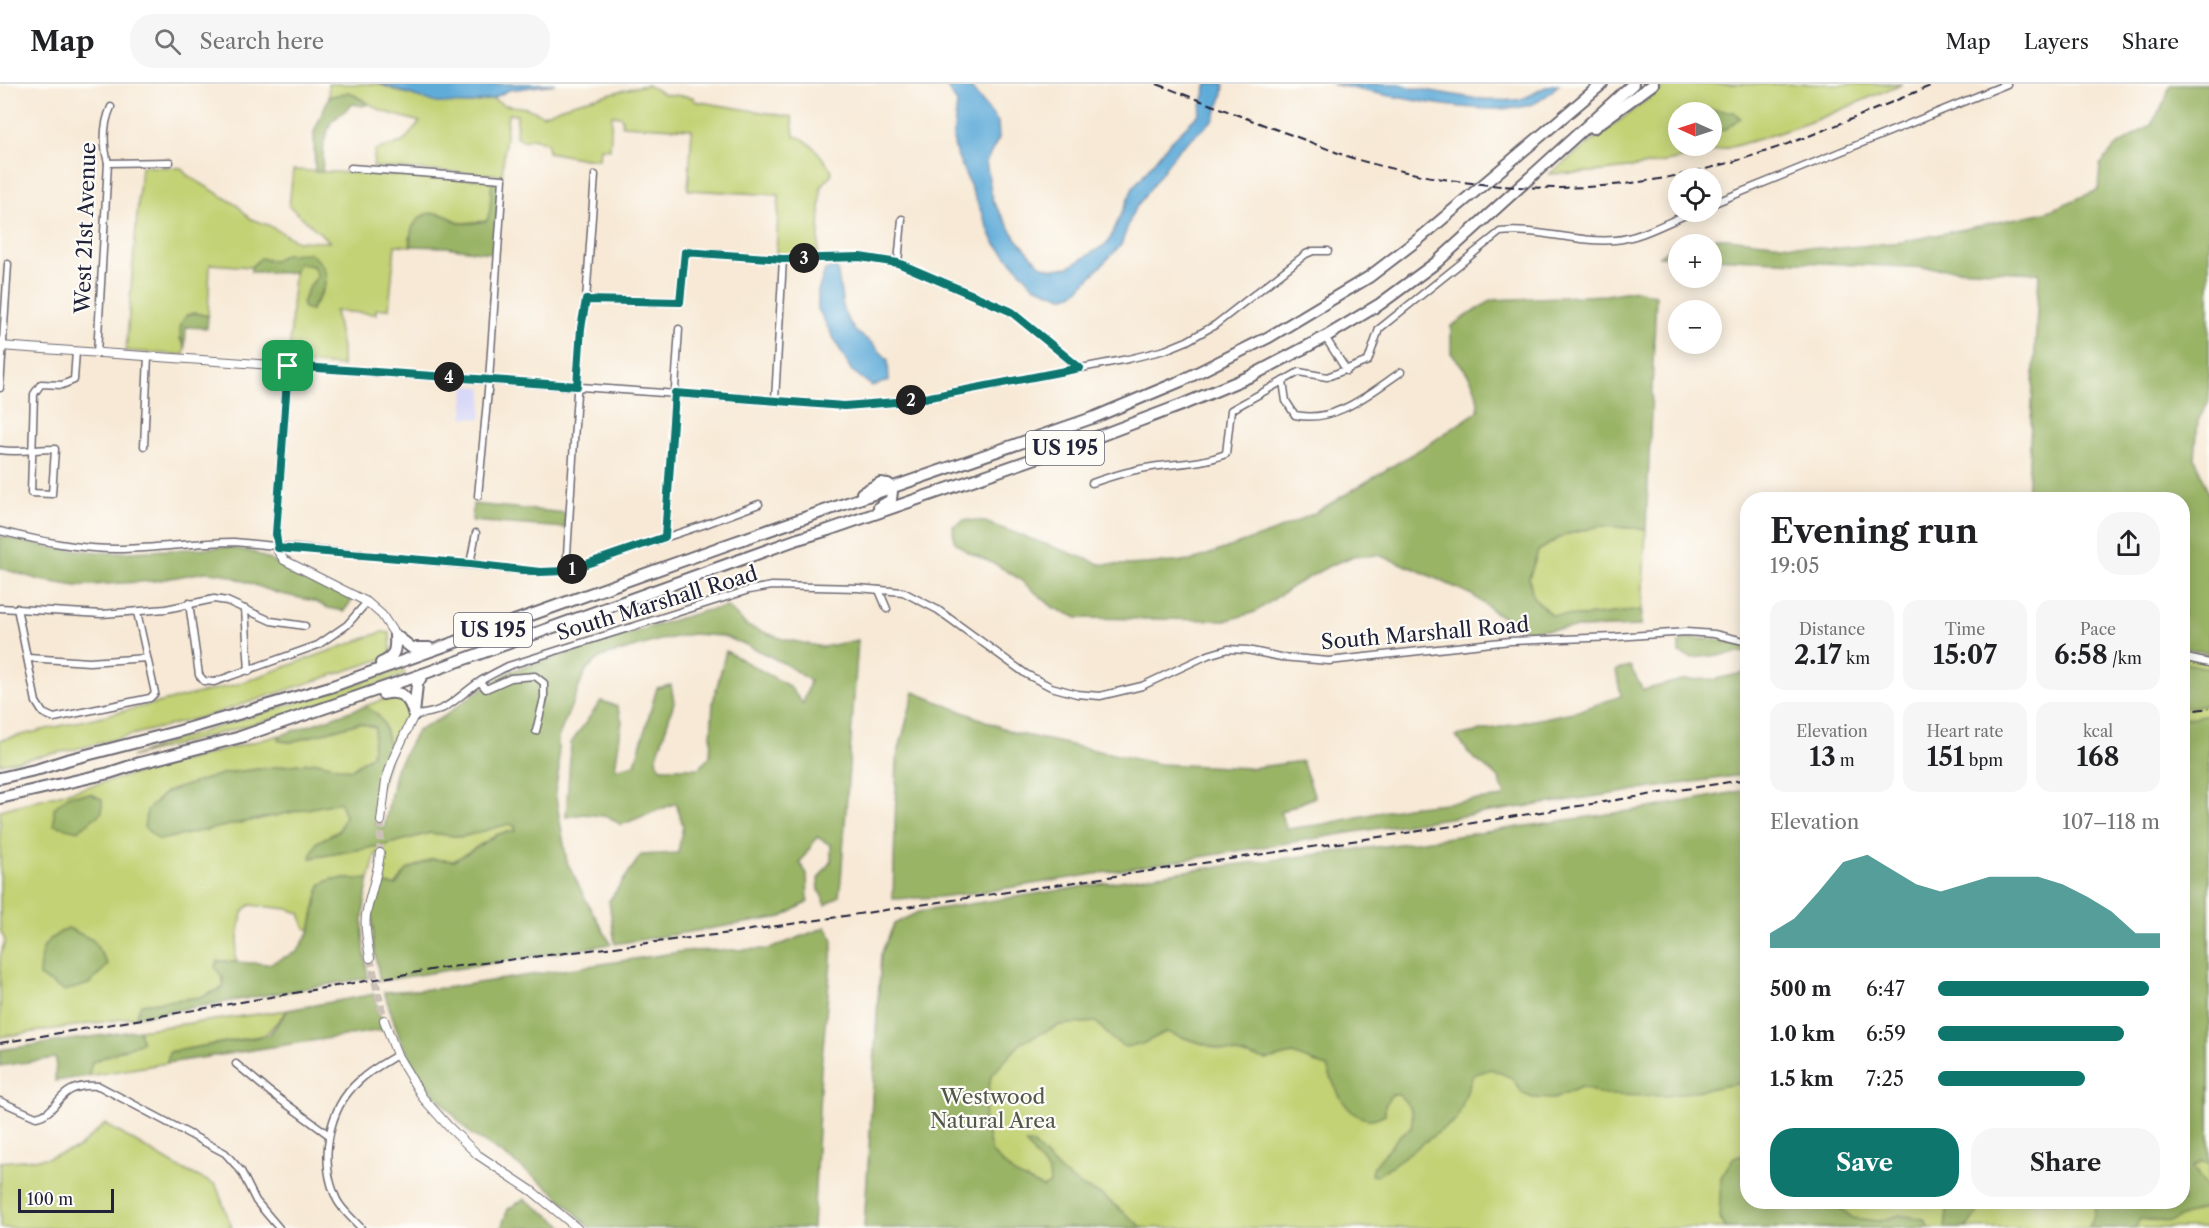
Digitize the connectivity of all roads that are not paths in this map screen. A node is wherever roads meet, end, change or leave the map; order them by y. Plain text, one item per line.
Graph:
1 (1592, 84) edge
2 (1602, 84) edge
3 (1633, 84) edge
4 (1653, 84) edge
5 (2007, 84) edge
6 (111, 107) dead end
7 (1541, 137) junction
8 (1554, 156) junction
9 (170, 162) dead end
10 (108, 163) junction
11 (351, 168) dead end
12 (595, 175) dead end
13 (1722, 200) edge
14 (902, 219) dead end
15 (1668, 222) edge
16 (1328, 251) dead end
17 (783, 259) junction
18 (898, 263) junction
19 (8, 264) dead end
20 (586, 300) junction
21 (680, 329) dead end
22 (1325, 337) junction
23 (1, 346) edge
24 (76, 351) junction
25 (97, 352) junction
26 (148, 356) junction
27 (288, 366) junction
28 (1080, 368) junction
29 (1347, 371) junction
30 (1401, 372) dead end
31 (489, 380) junction
32 (1283, 381) junction
33 (577, 386) junction
34 (0, 388) edge
35 (675, 393) junction
36 (775, 400) junction
37 (144, 447) dead end
38 (33, 449) junction
39 (0, 450) edge
40 (1092, 483) dead end
41 (891, 488) junction
42 (478, 496) dead end
43 (759, 504) dead end
44 (0, 531) edge
45 (476, 533) dead end
46 (665, 537) junction
47 (798, 539) junction
48 (278, 548) junction
49 (470, 564) junction
50 (566, 571) junction
51 (879, 591) junction
52 (367, 602) junction
53 (189, 603) junction
54 (0, 608) edge
55 (17, 608) junction
56 (245, 609) junction
57 (887, 609) dead end
58 (136, 612) junction
59 (305, 626) dead end
60 (395, 635) junction
61 (1740, 640) edge
62 (453, 643) junction
63 (27, 658) junction
64 (147, 658) junction
65 (2190, 659) edge
66 (2209, 663) edge
67 (249, 671) junction
68 (423, 674) junction
69 (480, 682) junction
70 (254, 709) junction
71 (414, 715) junction
72 (536, 731) dead end
73 (240, 736) junction
74 (67, 760) junction
75 (140, 763) junction
76 (0, 772) edge
77 (0, 778) edge
78 (0, 792) edge
79 (0, 798) edge
80 (381, 821) tunnel mouth
81 (380, 853) tunnel mouth
82 (370, 958) tunnel mouth
83 (384, 1020) tunnel mouth
84 (397, 1055) junction
85 (236, 1064) dead end
86 (0, 1101) edge
87 (329, 1135) junction
88 (279, 1228) edge
89 (361, 1228) edge
90 (576, 1228) edge

1 - 7 highway
2 - 7 highway, US 195
3 - 8 highway, US 195
4 - 8 highway
5 - 13 street
6 - 10 street, West 21st Avenue
7 - 41 highway, US 195
8 - 22 highway, US 195
9 - 10 street
10 - 25 street, West 21st Avenue
11 - 31 street
12 - 20 street
14 - 18 street
15 - 29 street
16 - 28 street
17 - 18 street
17 - 20 street
17 - 36 street
18 - 28 street
19 - 23 street
20 - 33 street
21 - 35 street
22 - 29 street
22 - 47 highway, US 195
23 - 24 street
23 - 34 street
24 - 25 street
24 - 38 street
25 - 26 street
26 - 27 street
26 - 37 street
27 - 31 street
27 - 48 street
28 - 36 street
29 - 32 street
30 - 32 street
31 - 33 street
31 - 42 street
32 - 40 street
33 - 35 street
33 - 50 street
35 - 36 street
35 - 46 street
38 - 38 street
38 - 39 street
41 - 47 highway
41 - 62 highway, US 195
43 - 46 street
44 - 48 street
45 - 49 street
46 - 50 street
47 - 68 highway, US 195
48 - 49 street
48 - 52 street
49 - 50 street
51 - 57 street
51 - 61 street, South Marshall Road
51 - 69 street, South Marshall Road
52 - 60 street
52 - 67 street
53 - 56 street
53 - 58 street
53 - 67 street
54 - 55 street
55 - 58 street
55 - 63 street
56 - 59 street
56 - 67 street
58 - 64 street
60 - 62 highway
60 - 70 highway
62 - 70 highway, US 195
63 - 64 street
63 - 64 street
65 - 66 street
68 - 71 highway
68 - 73 highway, US 195
69 - 71 street, South Marshall Road
69 - 72 street
70 - 74 highway, US 195
71 - 73 highway
71 - 80 street
73 - 75 highway, US 195
74 - 76 highway, US 195
74 - 77 highway
75 - 78 highway, US 195
75 - 79 highway
81 - 82 street
83 - 84 street
84 - 87 street
84 - 90 street
85 - 87 street
86 - 88 street
87 - 89 street

